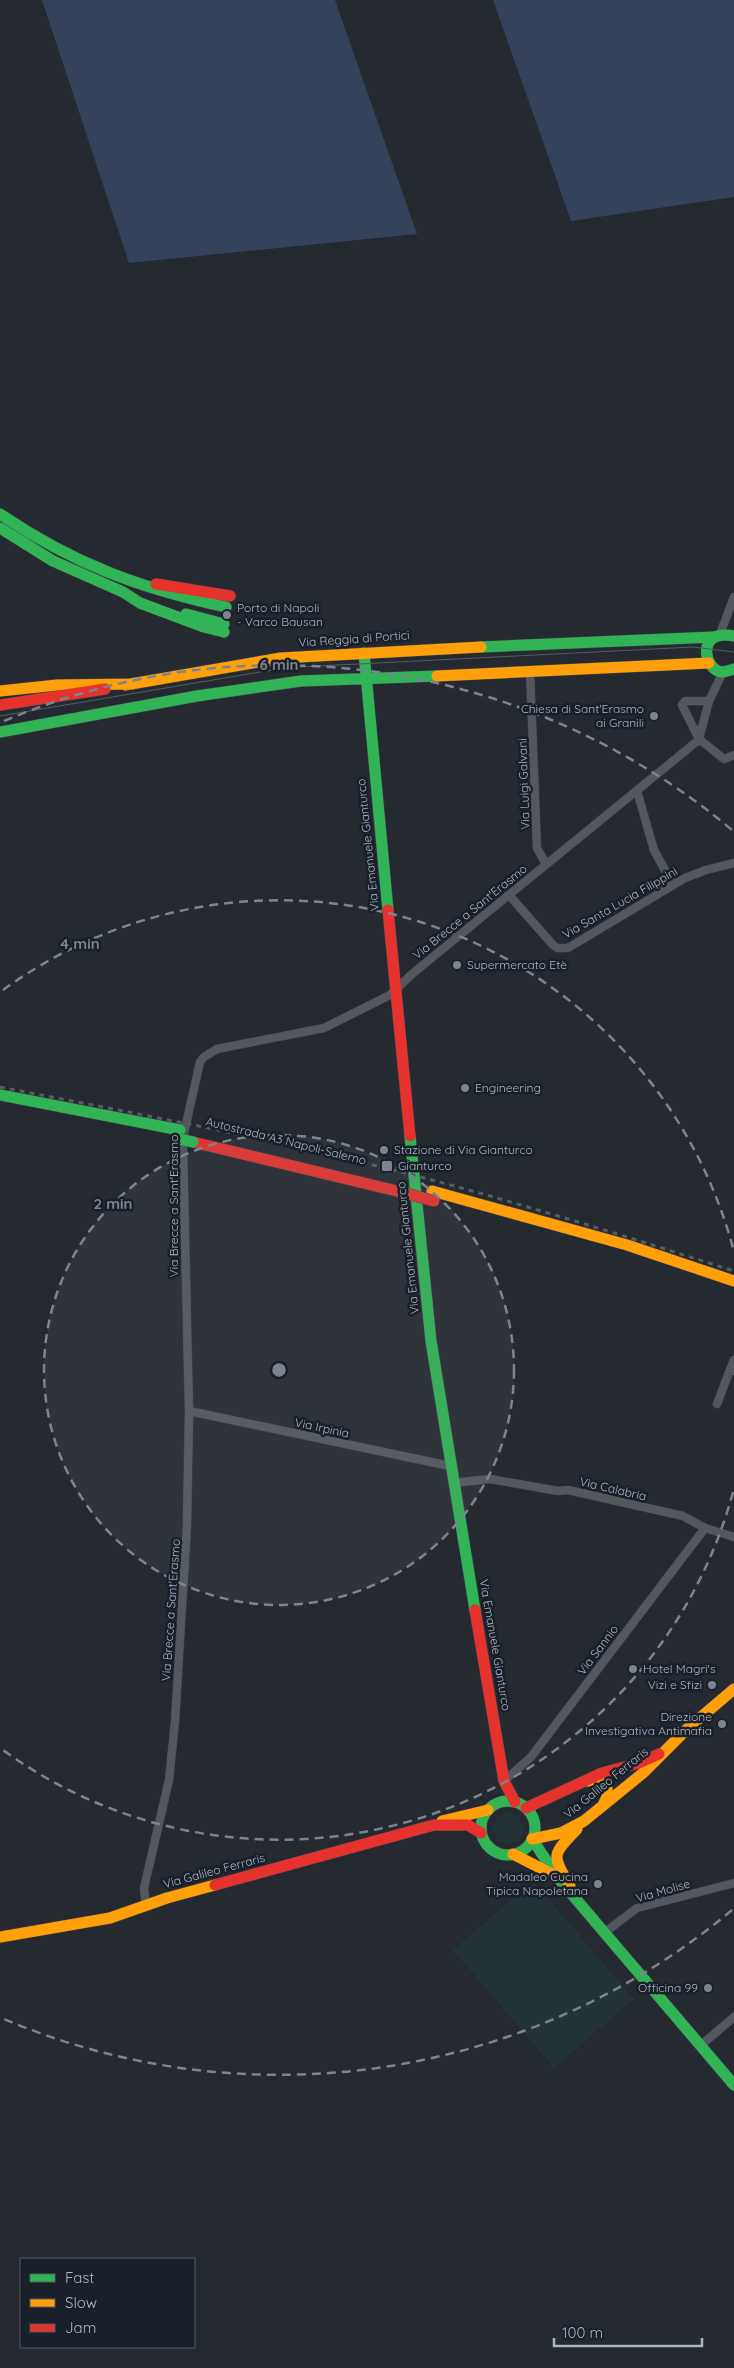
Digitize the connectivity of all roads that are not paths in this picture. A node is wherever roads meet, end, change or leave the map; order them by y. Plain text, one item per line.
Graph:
1 (0, 514) edge
2 (0, 528) edge
3 (125, 587) junction
4 (734, 597) edge
5 (190, 600) junction
6 (183, 613) junction
7 (717, 635) junction
8 (734, 636) edge
9 (364, 653) junction
10 (709, 663) junction
11 (728, 670) edge
12 (530, 671) junction
13 (365, 679) junction
14 (133, 684) junction
15 (0, 691) edge
16 (709, 701) junction
17 (0, 705) edge
18 (0, 732) edge
19 (699, 739) junction
20 (734, 755) edge
21 (637, 790) junction
22 (734, 863) edge
23 (546, 864) junction
24 (673, 885) junction
25 (509, 895) junction
26 (396, 989) junction
27 (0, 1095) edge
28 (0, 1104) edge
29 (180, 1135) junction
30 (433, 1196) junction
31 (734, 1281) edge
32 (734, 1290) edge
33 (734, 1360) edge
34 (732, 1371) edge
35 (717, 1404) dead end
36 (189, 1411) junction
37 (450, 1466) junction
38 (453, 1483) junction
39 (705, 1528) junction
40 (734, 1537) edge
41 (734, 1689) edge
42 (665, 1751) junction
43 (504, 1781) junction
44 (579, 1784) junction
45 (515, 1802) junction
46 (498, 1803) junction
47 (601, 1806) junction
48 (526, 1808) junction
49 (488, 1810) junction
50 (584, 1821) junction
51 (434, 1825) junction
52 (482, 1833) junction
53 (532, 1839) junction
54 (513, 1854) junction
55 (558, 1878) junction
56 (734, 1883) edge
57 (580, 1902) junction
58 (146, 1906) junction
59 (604, 1933) junction
60 (0, 1937) edge
61 (734, 2017) edge
62 (700, 2046) junction
63 (734, 2085) edge

1 - 3 main road
2 - 3 main road
3 - 5 main road
3 - 5 main road
3 - 6 main road
3 - 6 main road
4 - 7 street
5 - 6 main road
7 - 8 main road, Via Reggia di Portici
7 - 9 main road, Via Reggia di Portici
7 - 10 main road
9 - 13 main road, Via Emanuele Gianturco
9 - 14 main road, Via Reggia di Portici
10 - 11 main road
10 - 12 main road
11 - 16 street
12 - 13 main road
12 - 23 street, Via Luigi Galvani
13 - 18 main road
13 - 26 main road, Via Emanuele Gianturco
14 - 15 main road
14 - 17 main road, Via Reggia di Portici
16 - 19 street
16 - 19 street
19 - 20 street
19 - 21 street, Via Brecce a Sant'Erasmo
21 - 23 street, Via Brecce a Sant'Erasmo
21 - 24 street
22 - 24 street, Via Santa Lucia Filippini
23 - 25 street, Via Brecce a Sant'Erasmo
24 - 25 street, Via Santa Lucia Filippini
25 - 26 street, Via Brecce a Sant'Erasmo
26 - 36 street, Via Brecce a Sant'Erasmo
26 - 37 main road, Via Emanuele Gianturco
27 - 29 main road, Autostrada A3 Napoli-Salerno
28 - 29 main road, Autostrada A3 Napoli-Salerno
29 - 30 main road, Autostrada A3 Napoli-Salerno, bridge
30 - 31 main road, Autostrada A3 Napoli-Salerno
30 - 32 main road, Autostrada A3 Napoli-Salerno
33 - 34 street
34 - 35 street
36 - 37 street, Via Irpinia
36 - 58 street, Via Brecce a Sant'Erasmo
37 - 38 main road, Via Emanuele Gianturco
38 - 39 street, Via Calabria
38 - 43 main road, Via Emanuele Gianturco
39 - 40 street, Via Calabria
39 - 43 street, Via Sannio
41 - 42 main road, Via Galileo Ferraris
42 - 44 main road, Via Galileo Ferraris
42 - 47 main road, Via Galileo Ferraris
43 - 45 main road, Via Emanuele Gianturco
43 - 46 main road, Via Emanuele Gianturco
44 - 47 main road
44 - 48 main road, Via Galileo Ferraris
45 - 46 main road
45 - 48 main road
46 - 49 main road
47 - 50 main road, Via Galileo Ferraris
48 - 53 main road
49 - 51 main road, Via Galileo Ferraris
49 - 52 main road
50 - 53 main road, Via Galileo Ferraris
50 - 57 main road
51 - 52 main road, Via Galileo Ferraris
51 - 58 main road, Via Galileo Ferraris
52 - 54 main road
53 - 54 main road
53 - 55 main road
54 - 55 main road
55 - 57 main road
56 - 59 street, Via Molise
57 - 59 main road
58 - 60 main road, Via Galileo Ferraris
59 - 62 main road
61 - 62 street
62 - 63 main road

